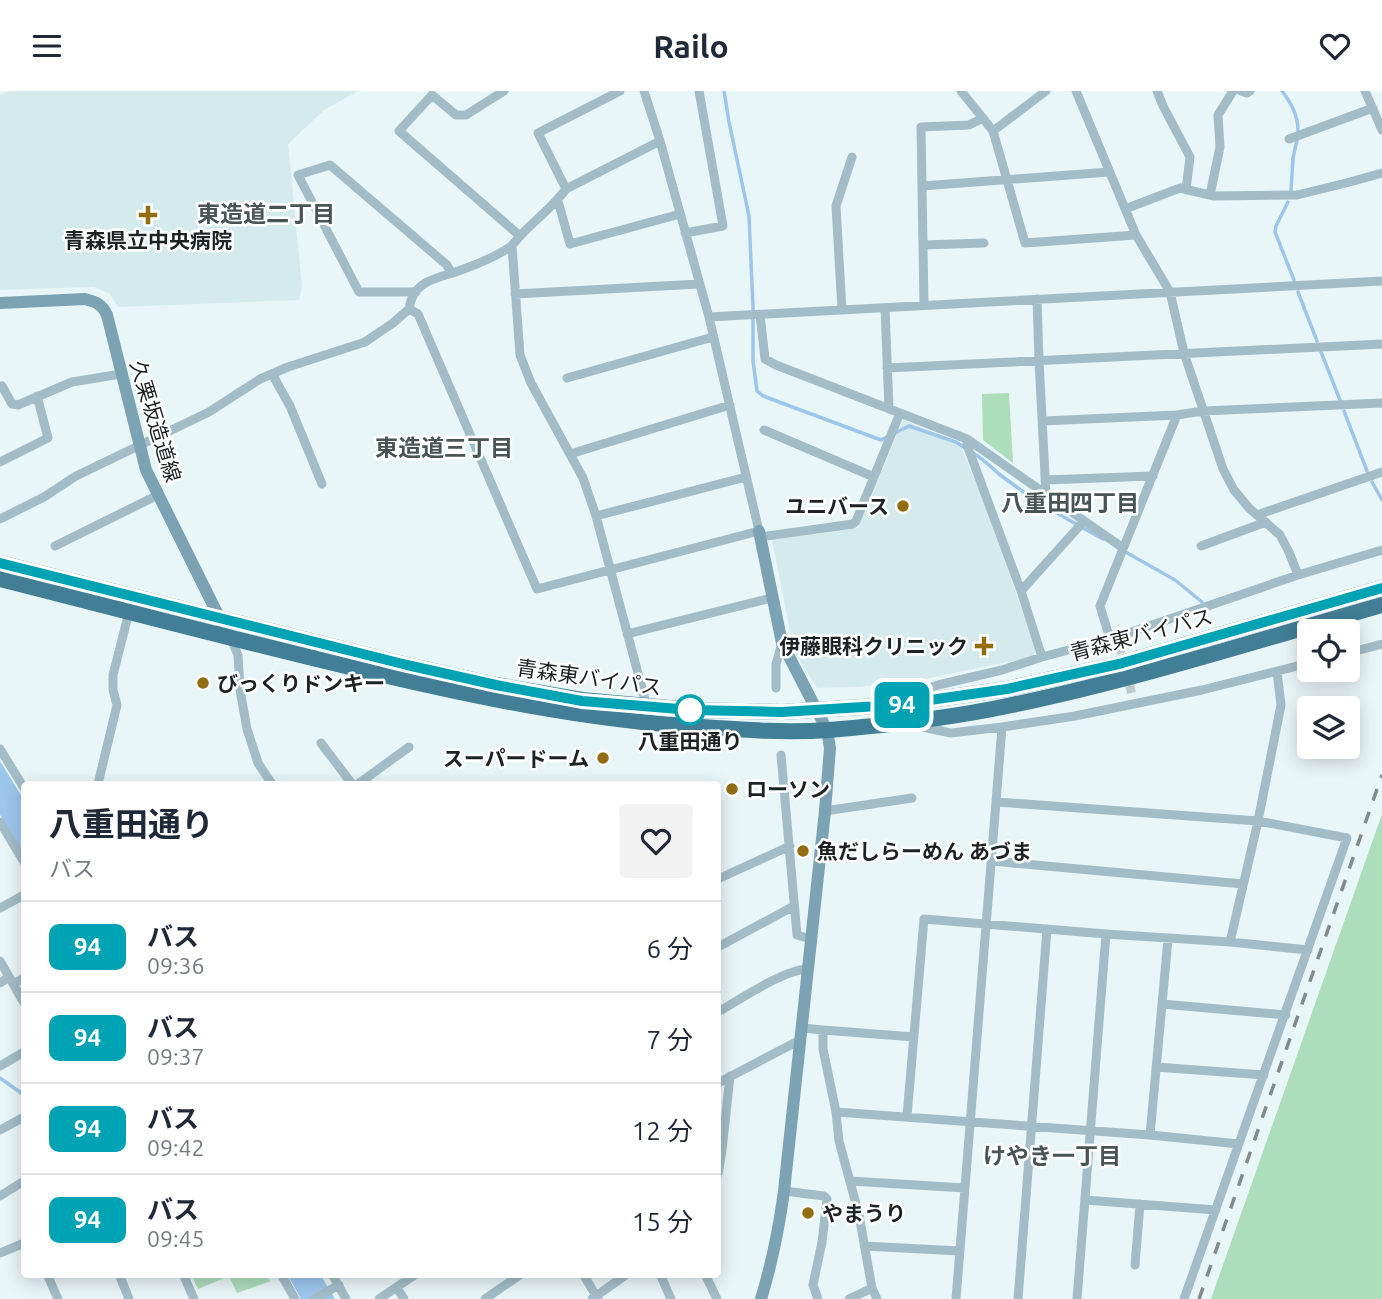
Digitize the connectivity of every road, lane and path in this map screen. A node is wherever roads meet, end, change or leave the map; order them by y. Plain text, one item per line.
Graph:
1 (505, 91) edge
2 (620, 91) edge
3 (644, 91) edge
4 (699, 91) edge
5 (961, 91) edge
6 (1046, 91) edge
7 (1076, 91) edge
8 (1157, 91) edge
9 (1233, 91) edge
10 (1241, 91) edge
11 (1250, 91) edge
12 (1366, 91) edge
13 (1373, 107) junction
14 (983, 118) junction
15 (1382, 129) edge
16 (993, 131) junction
17 (1289, 139) dead end
18 (660, 142) junction
19 (852, 157) dead end
20 (1109, 172) junction
21 (1382, 173) edge
22 (1007, 180) junction
23 (922, 186) junction
24 (566, 189) junction
25 (1186, 190) junction
26 (1210, 195) junction
27 (558, 201) junction
28 (1125, 209) junction
29 (680, 214) junction
30 (685, 233) junction
31 (1136, 235) junction
32 (520, 236) junction
33 (984, 243) dead end
34 (923, 245) junction
35 (512, 246) junction
36 (451, 273) junction
37 (1382, 281) edge
38 (699, 284) junction
39 (416, 292) junction
40 (1170, 292) junction
41 (515, 294) junction
42 (1037, 299) junction
43 (0, 303) edge
44 (924, 305) junction
45 (885, 308) junction
46 (410, 309) junction
47 (842, 310) junction
48 (760, 315) junction
49 (709, 317) junction
50 (713, 337) junction
51 (1382, 344) edge
52 (1184, 353) junction
53 (1039, 361) junction
54 (887, 368) junction
55 (121, 374) junction
56 (272, 374) junction
57 (567, 378) dead end
58 (0, 387) edge
59 (37, 396) junction
60 (1382, 403) edge
61 (730, 405) junction
62 (889, 409) junction
63 (1203, 411) junction
64 (900, 413) junction
65 (1177, 415) junction
66 (1043, 421) junction
67 (764, 430) dead end
68 (967, 439) junction
69 (139, 446) junction
70 (570, 454) junction
71 (0, 463) edge
72 (1382, 472) edge
73 (1153, 476) junction
74 (746, 477) junction
75 (874, 477) junction
76 (1045, 480) junction
77 (322, 484) dead end
78 (1046, 494) junction
79 (158, 495) junction
80 (1257, 515) junction
81 (596, 516) junction
82 (0, 519) edge
83 (1084, 521) junction
84 (1266, 522) junction
85 (760, 534) junction
86 (55, 546) dead end
87 (1201, 546) dead end
88 (1123, 548) junction
89 (1382, 550) edge
90 (0, 563) edge
91 (611, 569) junction
92 (1298, 575) junction
93 (0, 579) edge
94 (1382, 588) edge
95 (1021, 591) junction
96 (772, 598) junction
97 (1382, 605) edge
98 (129, 612) junction
99 (220, 618) junction
100 (627, 634) junction
101 (229, 637) junction
102 (1116, 641) junction
103 (782, 643) junction
104 (1382, 644) edge
105 (1360, 650) edge
106 (1042, 657) junction
107 (1297, 666) edge
108 (1277, 672) junction
109 (776, 688) dead end
110 (895, 705) junction
111 (647, 707) junction
112 (818, 710) junction
113 (904, 723) junction
114 (1002, 727) junction
115 (827, 730) junction
116 (321, 743) dead end
117 (409, 747) dead end
118 (0, 749) edge
119 (781, 755) dead end
120 (99, 781) edge
121 (270, 781) edge
122 (350, 781) edge
123 (362, 781) edge
124 (21, 783) edge
125 (912, 798) dead end
126 (996, 802) junction
127 (825, 811) junction
128 (1258, 821) junction
129 (0, 822) edge
130 (790, 846) junction
131 (21, 857) edge
132 (992, 861) junction
133 (721, 878) edge
134 (1243, 884) junction
135 (21, 897) edge
136 (794, 906) junction
137 (0, 908) edge
138 (985, 924) junction
139 (1047, 929) junction
140 (1106, 935) junction
141 (811, 939) junction
142 (1168, 939) junction
143 (1230, 942) junction
144 (721, 945) edge
145 (1308, 950) junction
146 (0, 961) edge
147 (808, 969) junction
148 (21, 979) edge
149 (11, 981) junction
150 (0, 983) edge
151 (21, 998) edge
152 (1162, 1004) junction
153 (721, 1010) edge
154 (1286, 1015) junction
155 (823, 1030) junction
156 (801, 1034) junction
157 (914, 1037) junction
158 (21, 1054) edge
159 (0, 1066) edge
160 (1156, 1067) junction
161 (1264, 1075) junction
162 (730, 1076) junction
163 (721, 1081) edge
164 (836, 1112) junction
165 (907, 1117) junction
166 (21, 1119) edge
167 (971, 1121) junction
168 (1030, 1126) junction
169 (0, 1130) edge
170 (1091, 1131) junction
171 (1150, 1135) junction
172 (721, 1143) edge
173 (1239, 1144) junction
174 (850, 1181) junction
175 (21, 1183) edge
176 (965, 1188) junction
177 (784, 1191) junction
178 (0, 1196) edge
179 (1085, 1200) junction
180 (1140, 1204) junction
181 (1216, 1210) junction
182 (21, 1245) edge
183 (864, 1247) junction
184 (960, 1251) junction
185 (0, 1253) edge
186 (1135, 1265) dead end
187 (49, 1278) edge
188 (121, 1278) edge
189 (185, 1278) edge
190 (283, 1278) edge
191 (333, 1278) edge
192 (411, 1278) edge
193 (516, 1278) edge
194 (585, 1278) edge
195 (623, 1278) edge
196 (662, 1278) edge
197 (707, 1278) edge
198 (336, 1287) junction
199 (397, 1288) junction
200 (872, 1288) junction
201 (596, 1298) edge
202 (58, 1299) edge
203 (129, 1299) edge
204 (194, 1299) edge
205 (295, 1299) edge
206 (314, 1299) edge
207 (346, 1299) edge
208 (379, 1299) edge
209 (404, 1299) edge
210 (485, 1299) edge
211 (671, 1299) edge
212 (717, 1299) edge
213 (761, 1299) edge
214 (818, 1299) edge
215 (849, 1299) edge
216 (877, 1299) edge
217 (956, 1299) edge
218 (1018, 1299) edge
219 (1077, 1299) edge
220 (1184, 1299) edge

1 - 32 street
2 - 24 street
3 - 18 street
4 - 30 street
5 - 14 street
6 - 16 street
7 - 20 street
8 - 25 street
9 - 26 street
10 - 11 street
12 - 13 street
13 - 15 street
13 - 17 street
14 - 16 street
14 - 23 street
16 - 22 street
18 - 24 street
18 - 29 street
19 - 47 street
20 - 22 street
20 - 28 street
21 - 26 street
22 - 23 street
22 - 31 street
23 - 34 street
24 - 27 street
25 - 26 street
25 - 28 street
27 - 29 street
27 - 32 street
28 - 31 street
29 - 30 street
30 - 38 street
31 - 40 street
32 - 35 street
33 - 34 street
34 - 44 street
35 - 36 street
35 - 41 street
36 - 39 street
36 - 39 street
37 - 40 street
38 - 41 street
38 - 49 street
39 - 46 street
40 - 42 street
40 - 52 street
41 - 70 street
42 - 44 street
42 - 53 street
43 - 55 street, 久栗坂造道線
44 - 45 street
45 - 47 street
45 - 54 street
46 - 56 street
46 - 91 street
47 - 48 street
48 - 49 street
48 - 62 street
49 - 50 street
50 - 57 street
50 - 61 street
51 - 52 street
52 - 53 street
52 - 63 street
53 - 54 street
53 - 66 street
54 - 62 street
55 - 59 street
55 - 69 street, 久栗坂造道線
56 - 69 street
56 - 77 street
58 - 59 street
59 - 71 street
60 - 63 street
61 - 70 street
61 - 74 street
62 - 64 street
63 - 65 street
63 - 80 street
64 - 68 street
64 - 75 street
65 - 66 street
65 - 73 street
66 - 76 street
67 - 75 street
68 - 78 street
68 - 95 street
69 - 79 street, 久栗坂造道線
69 - 82 street
70 - 81 street
72 - 80 street
73 - 76 street
73 - 88 street
74 - 81 street
74 - 85 street
75 - 85 street
76 - 78 street
78 - 83 street
79 - 86 street
79 - 99 street, 久栗坂造道線
80 - 84 street
81 - 91 street
83 - 88 street
83 - 95 street
84 - 87 street
84 - 92 street
85 - 91 street
85 - 96 street
88 - 102 street
89 - 92 street
90 - 99 highway, 青森東バイパス
91 - 100 street
92 - 102 street
93 - 98 highway, 青森東バイパス
94 - 110 highway, 青森東バイパス
95 - 106 street
96 - 100 street
96 - 103 street
97 - 113 highway, 青森東バイパス
98 - 101 highway, 青森東バイパス
98 - 120 street
99 - 101 street, 久栗坂造道線
99 - 111 highway, 青森東バイパス
100 - 111 street
101 - 115 highway, 青森東バイパス
101 - 121 street
102 - 106 street
103 - 109 street
103 - 112 street
104 - 105 street
106 - 110 street
107 - 108 street
108 - 114 street
108 - 128 street
110 - 112 highway, 青森東バイパス
111 - 112 highway, 青森東バイパス
112 - 115 street
113 - 114 street
113 - 115 highway, 青森東バイパス
114 - 126 street
115 - 127 street
116 - 122 street
117 - 123 street
118 - 124 street
119 - 130 street
125 - 127 street
126 - 128 street
126 - 132 street
127 - 141 street
128 - 134 street
128 - 145 street
129 - 131 street
130 - 133 street
130 - 136 street
132 - 134 street
132 - 138 street
134 - 143 street
135 - 137 street
136 - 141 street
136 - 144 street
138 - 139 street
138 - 157 street
138 - 167 street
139 - 140 street
139 - 168 street
140 - 142 street
140 - 170 street
141 - 147 street
142 - 143 street
142 - 152 street
143 - 145 street
145 - 154 street
146 - 149 street
147 - 153 street
147 - 156 street
148 - 149 street
149 - 150 street
149 - 151 street
152 - 154 street
152 - 160 street
154 - 161 street
155 - 156 street
155 - 157 street
155 - 164 street
156 - 162 street
156 - 177 street
157 - 165 street
158 - 159 street
160 - 161 street
160 - 171 street
161 - 173 street
162 - 163 street
162 - 172 street
164 - 165 street
164 - 174 street
165 - 167 street
166 - 169 street
167 - 168 street
167 - 176 street
168 - 170 street
168 - 218 street
170 - 171 street
170 - 179 street
171 - 173 street
173 - 181 street
174 - 176 street
174 - 183 street
175 - 178 street
176 - 184 street
177 - 213 street
177 - 214 street
179 - 180 street
179 - 219 street
180 - 181 street
180 - 186 street
181 - 220 street
182 - 185 street
183 - 184 street
183 - 200 street
184 - 217 street
187 - 202 street
188 - 203 street
189 - 204 street
190 - 205 street
191 - 198 street
192 - 199 street
193 - 210 street
194 - 201 street
195 - 201 street
196 - 211 street
197 - 212 street
198 - 206 street
198 - 207 street
199 - 208 street
199 - 209 street
200 - 215 street
200 - 216 street

